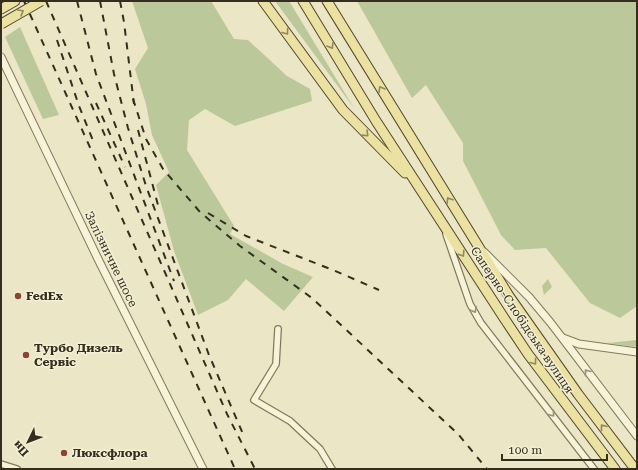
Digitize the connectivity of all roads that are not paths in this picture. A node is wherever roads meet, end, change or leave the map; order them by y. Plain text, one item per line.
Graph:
1 (15, 1) edge
2 (41, 1) edge
3 (263, 1) edge
4 (303, 1) edge
5 (328, 1) edge
6 (334, 1) edge
7 (1, 9) edge
8 (341, 22) junction
9 (1, 24) edge
10 (1, 57) edge
11 (424, 194) junction
12 (441, 221) junction
13 (477, 245) junction
14 (278, 329) dead end
15 (561, 338) junction
16 (637, 352) edge
17 (637, 436) edge
18 (1, 464) edge
19 (17, 469) edge
20 (203, 469) edge
21 (332, 469) edge
22 (594, 469) edge
23 (615, 469) edge
24 (636, 469) edge

1 - 7 main road
9 -> 2 main road, bridge
3 -> 11 main road
4 -> 11 main road, Саперно-Слобідська вулиця
5 - 8 main road, Саперно-Слобідська вулиця
6 - 8 main road
13 -> 8 main road, Саперно-Слобідська вулиця
10 - 20 street, Залізничне шосе
11 - 12 main road, Саперно-Слобідська вулиця
12 -> 22 street, Саперно-Слобідська вулиця
12 -> 23 main road, Саперно-Слобідська вулиця
13 - 15 street, Саперно-Слобідська вулиця
24 -> 13 main road, Саперно-Слобідська вулиця
14 - 21 street
15 - 16 street
17 -> 15 street, Саперно-Слобідська вулиця
18 - 19 street

